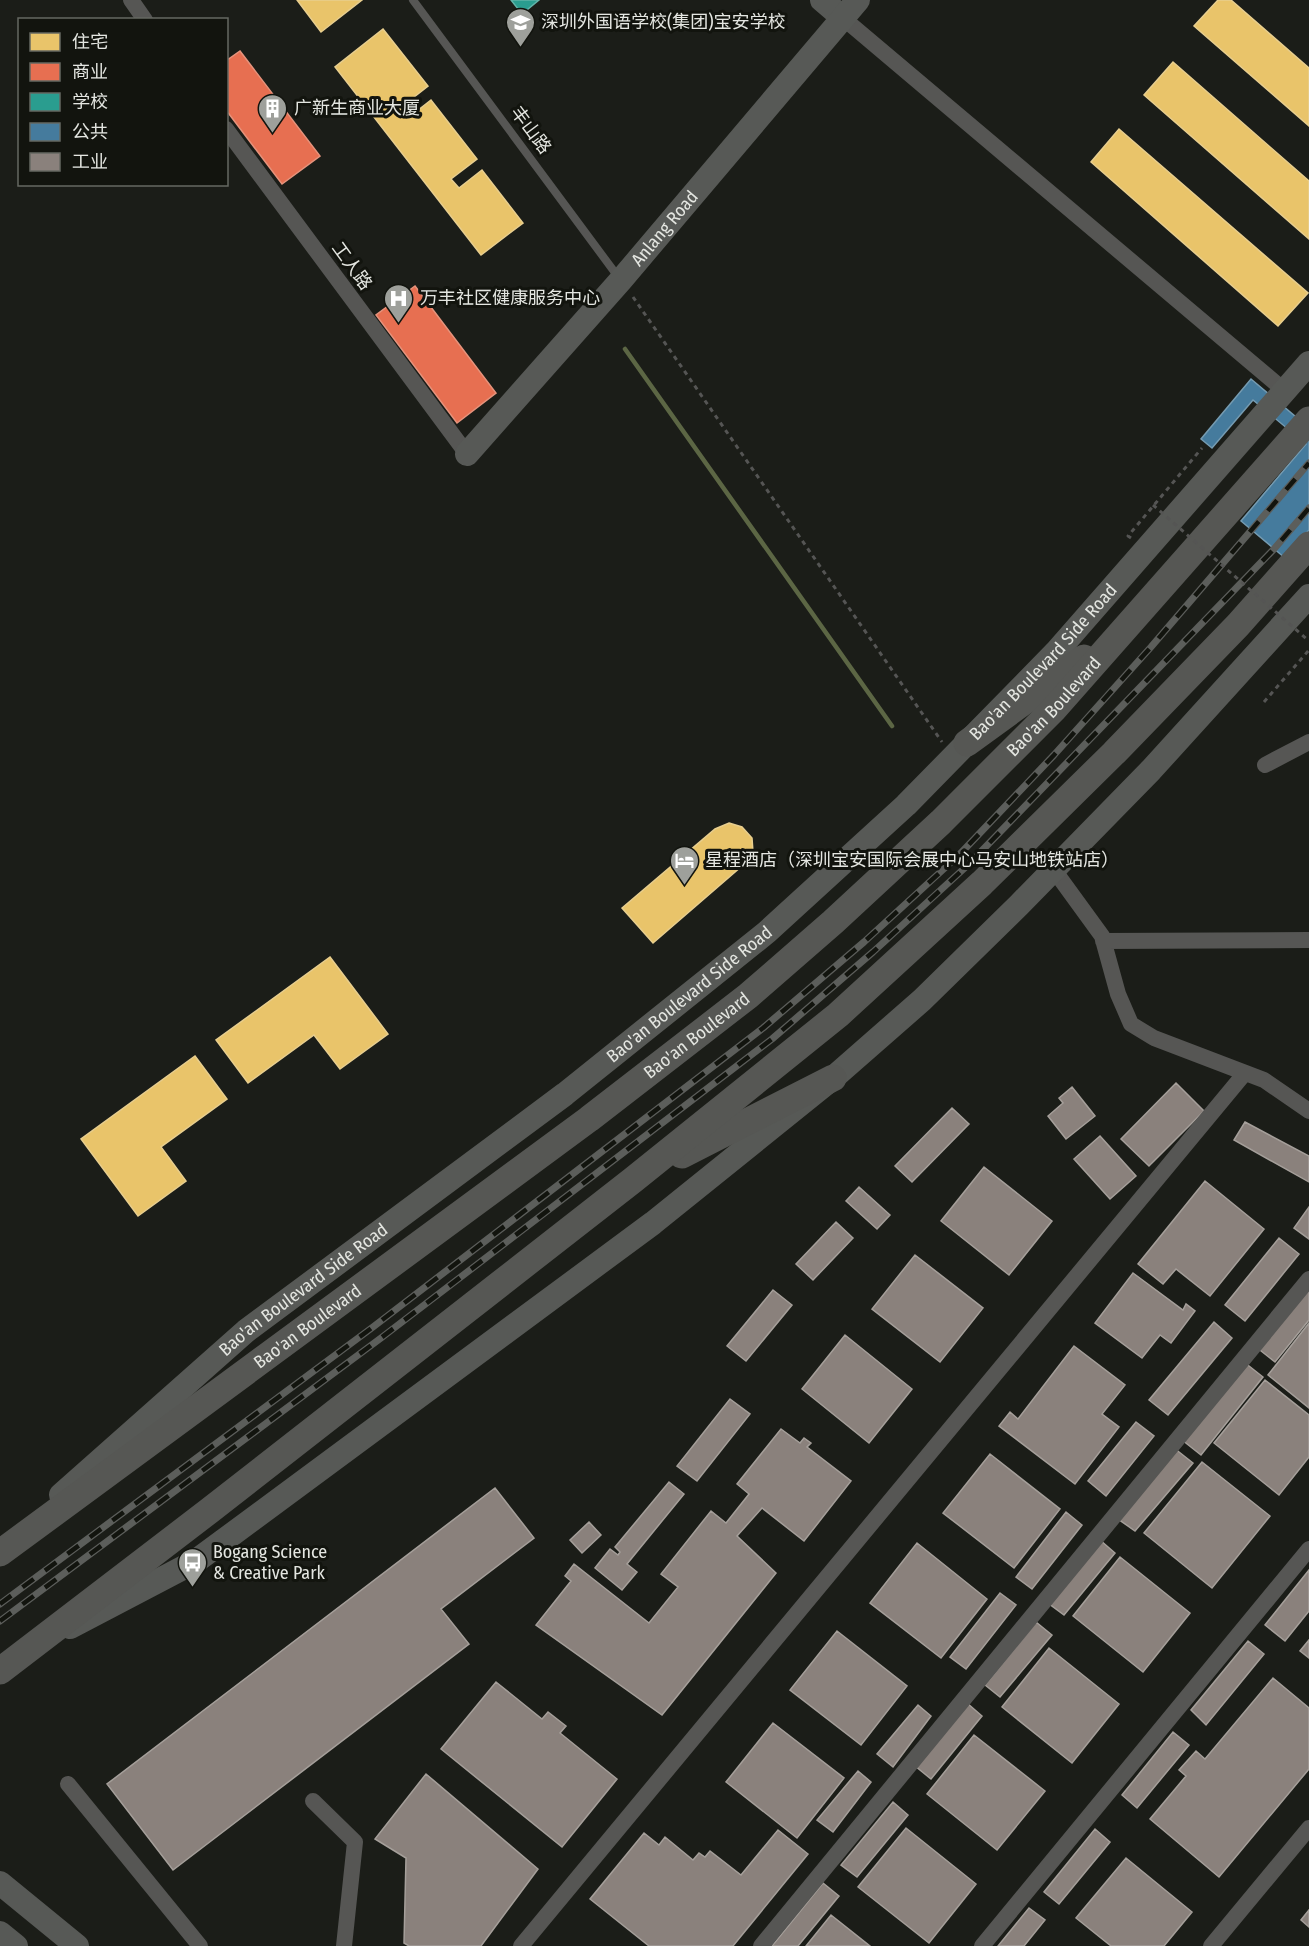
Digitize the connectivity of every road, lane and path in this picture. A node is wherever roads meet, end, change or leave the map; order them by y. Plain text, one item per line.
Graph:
1 (131, 0) edge
2 (413, 0) edge
3 (822, 0) edge
4 (850, 9) edge
5 (144, 18) edge
6 (228, 132) edge
7 (621, 280) junction
8 (1309, 363) edge
9 (1285, 392) junction
10 (1309, 420) edge
11 (1202, 448) dead end
12 (467, 454) joint
13 (1154, 505) junction
14 (1128, 536) dead end
15 (1309, 545) edge
16 (1309, 596) edge
17 (1128, 626) junction
18 (1309, 641) edge
19 (1309, 650) edge
20 (1264, 702) dead end
21 (1309, 742) edge
22 (957, 746) junction
23 (1264, 765) dead end
24 (1054, 870) junction
25 (1309, 940) edge
26 (1103, 941) junction
27 (1245, 1073) junction
28 (833, 1078) junction
29 (1309, 1111) edge
30 (633, 1180) junction
31 (1309, 1279) edge
32 (1309, 1549) edge
33 (0, 1551) edge
34 (34, 1646) junction
35 (0, 1671) edge
36 (68, 1784) dead end
37 (313, 1801) dead end
38 (1309, 1828) edge
39 (0, 1883) edge
40 (0, 1933) edge
41 (16, 1946) edge
42 (77, 1946) edge
43 (200, 1946) edge
44 (344, 1946) edge
45 (521, 1946) edge
46 (761, 1946) edge
47 (982, 1946) edge
48 (1211, 1946) edge

1 - 5 street
2 - 7 lane, 丰山路
3 - 4 main road
4 - 7 main road, Anlang Road
4 - 9 street
6 - 12 street, 工人路
7 - 12 main road, Anlang Road
7 - 22 path
8 - 9 main road, Bao'an Boulevard Side Road
9 - 22 main road, Bao'an Boulevard Side Road
10 - 17 main road, Bao'an Boulevard
11 - 13 path
13 - 14 path
13 - 18 path, bridge
15 - 30 main road
16 - 24 main road
17 - 22 main road
17 - 33 main road, Bao'an Boulevard
19 - 20 path
21 - 23 street
22 - 33 main road, Bao'an Boulevard Side Road
24 - 26 street
24 - 28 main road
25 - 26 street
26 - 27 street
27 - 29 street
27 - 45 street
28 - 30 main road
28 - 34 main road
30 - 34 main road
31 - 46 street
32 - 47 street
34 - 35 main road
36 - 43 street
37 - 44 street
38 - 48 street
39 - 42 main road
40 - 41 main road

